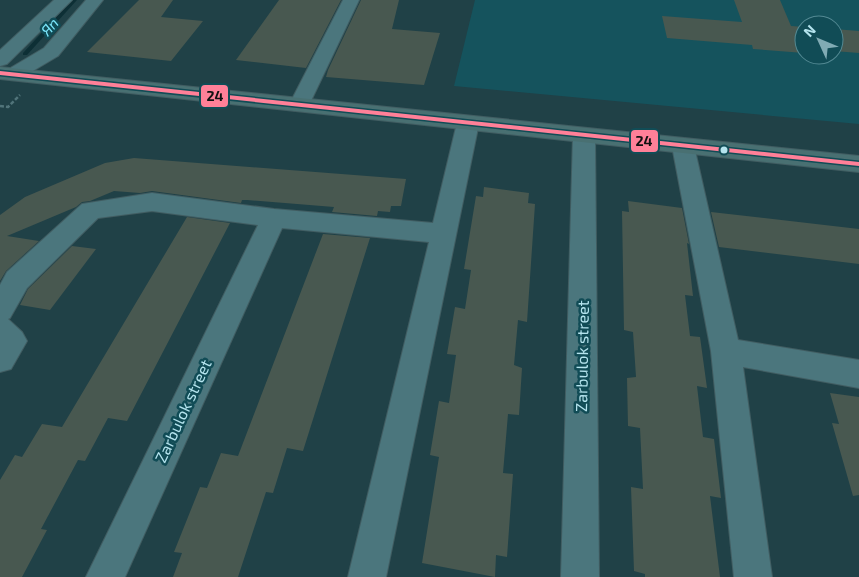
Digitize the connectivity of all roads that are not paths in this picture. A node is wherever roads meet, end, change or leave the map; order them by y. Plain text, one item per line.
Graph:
1 (64, 0) edge
2 (95, 0) edge
3 (351, 0) edge
4 (4, 69) edge
5 (298, 105) junction
6 (468, 123) junction
7 (584, 135) junction
8 (683, 146) junction
9 (859, 164) edge
10 (274, 218) junction
11 (444, 234) junction
12 (0, 310) edge
13 (0, 329) edge
14 (726, 351) junction
15 (0, 360) edge
16 (859, 374) edge
17 (104, 577) edge
18 (367, 577) edge
19 (580, 577) edge
20 (753, 577) edge

1 - 4 street
2 - 4 street
3 - 5 street
4 - 5 main road
5 - 6 main road
6 - 7 main road
6 - 11 street
7 - 8 main road
7 - 19 street, Zarbulok street
8 - 9 main road
8 - 14 street
10 - 11 street
10 - 12 street
10 - 17 street, Zarbulok street
11 - 18 street
13 - 15 street
14 - 16 street
14 - 20 street

